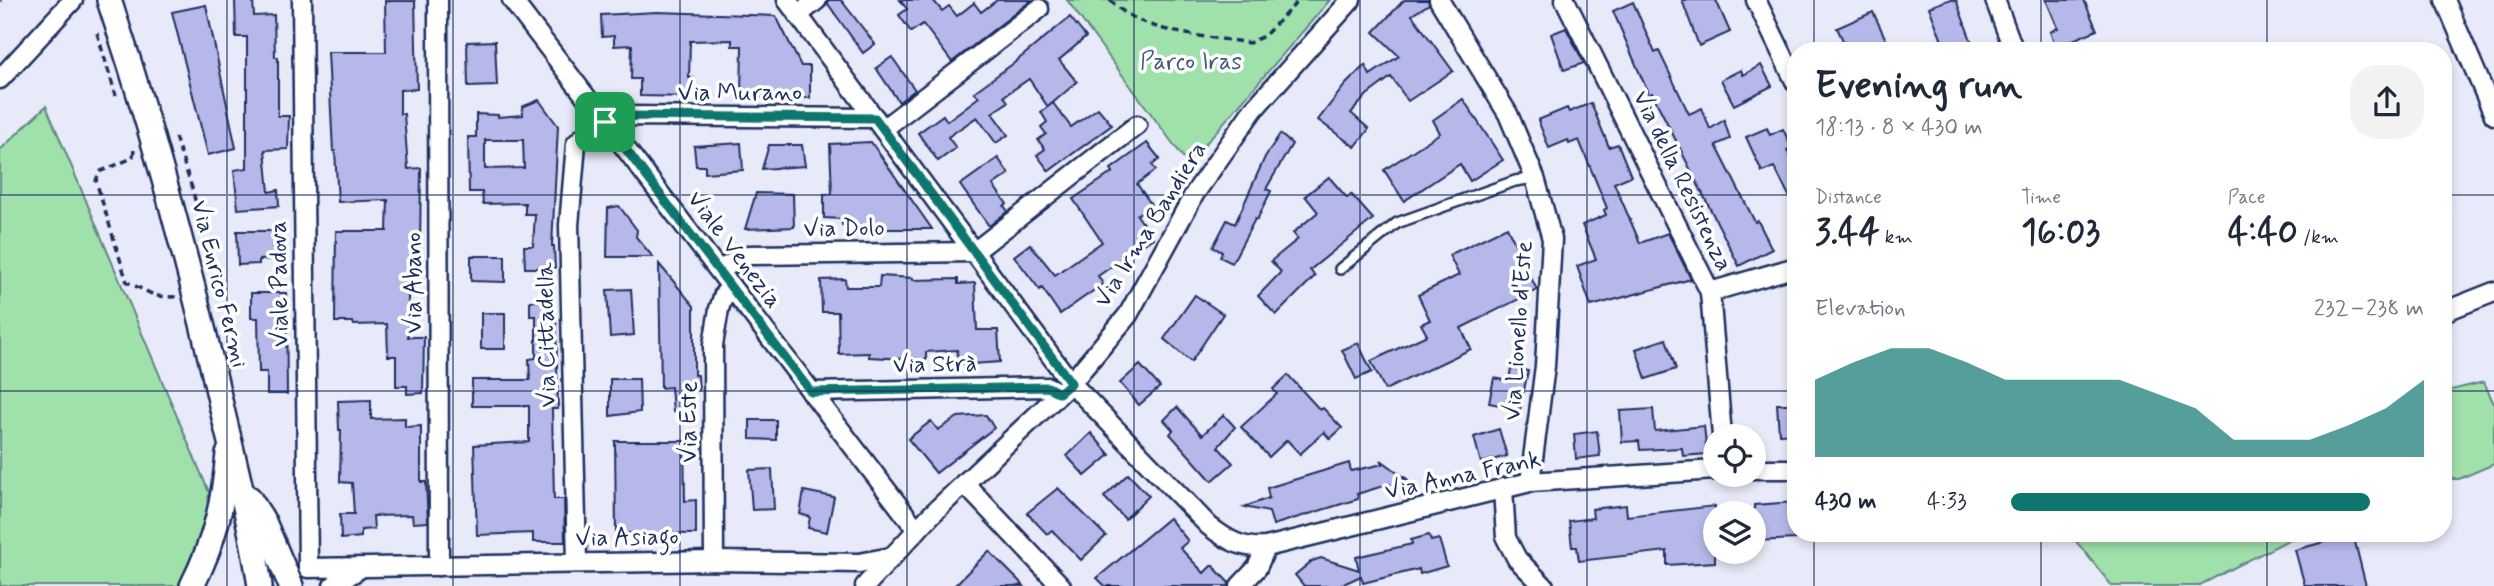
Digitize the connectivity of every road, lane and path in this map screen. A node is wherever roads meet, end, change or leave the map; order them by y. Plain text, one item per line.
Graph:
1 (74, 0) edge
2 (109, 0) edge
3 (302, 0) edge
4 (438, 0) edge
5 (512, 0) edge
6 (817, 0) edge
7 (1110, 0) edge
8 (1299, 0) edge
9 (1351, 0) edge
10 (1439, 0) edge
11 (1565, 0) edge
12 (1756, 0) edge
13 (1995, 0) edge
14 (2445, 0) edge
15 (793, 7) edge
16 (1039, 9) dead end
17 (98, 26) dead end
18 (2011, 42) edge
19 (1787, 64) edge
20 (0, 79) edge
21 (117, 100) dead end
22 (2494, 115) edge
23 (605, 122) junction
24 (879, 124) junction
25 (1137, 125) dead end
26 (133, 147) dead end
27 (1535, 178) junction
28 (974, 252) junction
29 (1340, 269) dead end
30 (719, 270) junction
31 (1787, 270) edge
32 (731, 287) junction
33 (195, 292) junction
34 (1710, 292) junction
35 (2494, 292) edge
36 (2452, 308) edge
37 (1065, 388) junction
38 (811, 392) junction
39 (1721, 424) edge
40 (229, 440) junction
41 (1766, 469) edge
42 (1787, 469) edge
43 (1703, 471) edge
44 (1530, 482) junction
45 (964, 483) junction
46 (241, 485) junction
47 (1503, 488) junction
48 (917, 530) junction
49 (1266, 547) junction
50 (891, 557) junction
51 (714, 561) junction
52 (577, 563) junction
53 (439, 565) junction
54 (364, 567) junction
55 (308, 568) joint
56 (191, 586) edge
57 (260, 586) edge
58 (291, 586) edge
59 (332, 586) edge
60 (866, 586) edge
61 (1061, 586) edge
62 (1240, 586) edge
63 (1544, 586) edge

1 - 20 street
2 - 33 street, Via Enrico Fermi
3 - 55 street, Viale Padova
4 - 53 street, Via Abano
5 - 23 street, Viale Venezia
6 - 15 street
7 - 8 path
9 - 37 street, Via Irma Bandiera
10 - 27 street, Via Lionello d'Este
11 - 34 street, Via della Resistenza
12 - 19 street
13 - 18 street
14 - 22 street
15 - 24 street, Via Anna Frank
16 - 24 street
17 - 21 path
23 - 24 street, Via Murano
23 - 30 street, Viale Venezia
23 - 52 street, Via Cittadella
24 - 28 street, Via Anna Frank
25 - 28 street
26 - 33 path
27 - 29 lane
27 - 44 street, Via Lionello d'Este
28 - 30 street, Via Dolo
28 - 37 street, Via Anna Frank
30 - 32 street, Viale Venezia
31 - 34 street
32 - 38 street, Viale Venezia
32 - 51 street, Via Este
33 - 40 street, Via Enrico Fermi
34 - 39 street, Via della Resistenza
35 - 36 street
37 - 38 street, Via Strà
37 - 45 street, Via Irma Bandiera
37 - 49 street, Via Anna Frank
38 - 48 street, Viale Venezia
40 - 46 street, Via Enrico Fermi
40 - 56 street
41 - 42 street
43 - 44 street, Via Anna Frank
44 - 47 street, Via Anna Frank
45 - 48 street, Via Irma Bandiera
45 - 61 street
46 - 57 street, Via Enrico Fermi
46 - 58 street
47 - 49 street, Via Anna Frank
47 - 63 street
48 - 50 street, Via Irma Bandiera
49 - 62 street
50 - 51 street, Via Asiago
50 - 60 street, Via Irma Bandiera
51 - 52 street, Via Asiago
52 - 53 street, Via Asiago
53 - 54 street, Via Asiago
54 - 55 street, Via Asiago
54 - 59 street, Via Asiago

